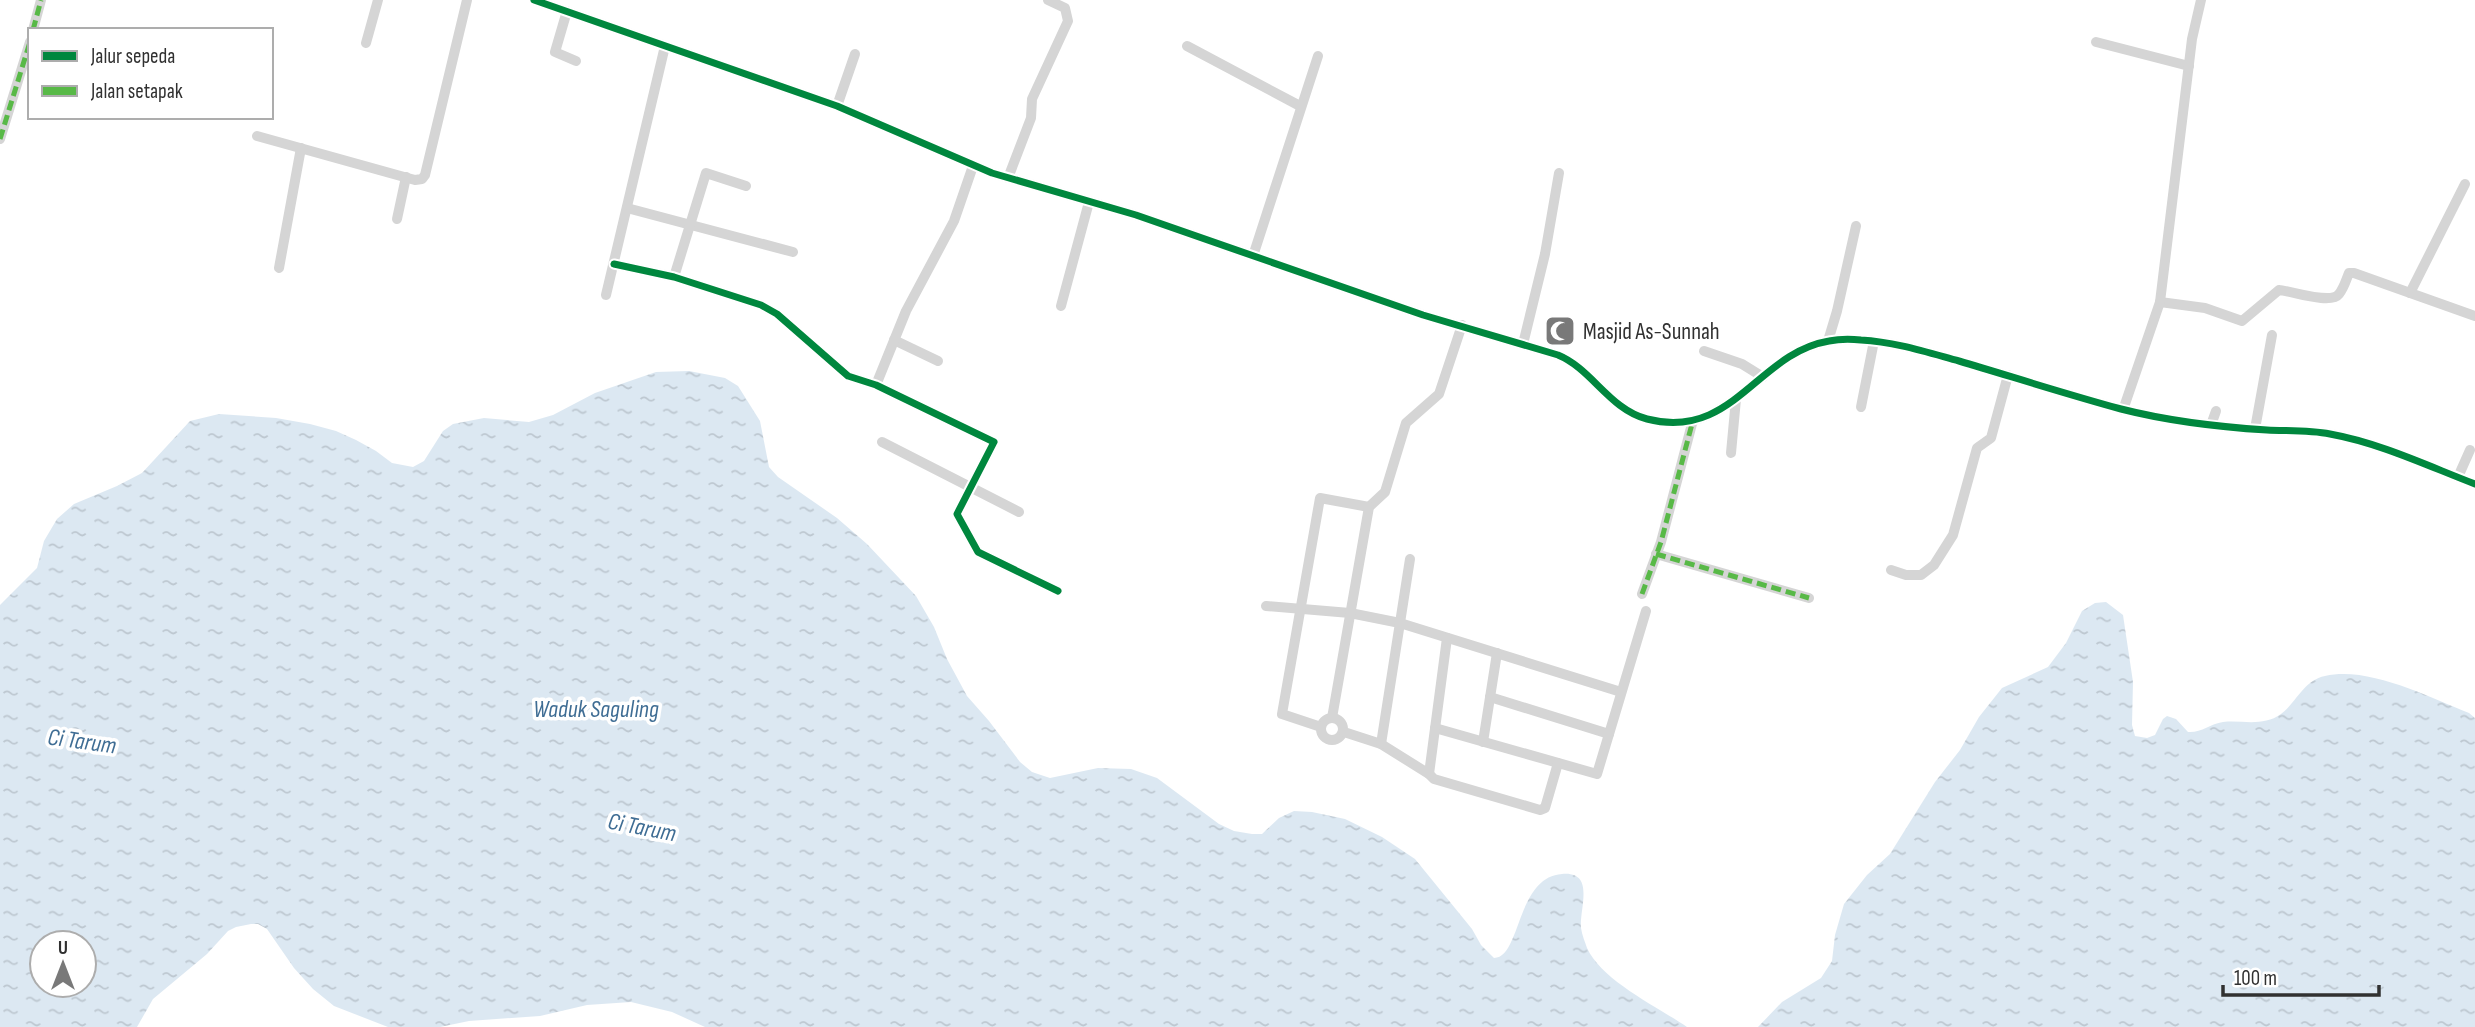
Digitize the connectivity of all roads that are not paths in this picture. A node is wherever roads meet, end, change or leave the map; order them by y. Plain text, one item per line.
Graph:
1 (41, 0) edge
2 (378, 0) edge
3 (467, 0) edge
4 (534, 0) edge
5 (1048, 0) edge
6 (2202, 0) edge
7 (567, 11) junction
8 (34, 28) edge
9 (366, 43) dead end
10 (2096, 43) dead end
11 (665, 46) junction
12 (1187, 46) dead end
13 (28, 48) edge
14 (855, 54) dead end
15 (1318, 56) dead end
16 (576, 61) dead end
17 (2189, 66) junction
18 (837, 106) junction
19 (1300, 106) junction
20 (257, 136) dead end
21 (0, 139) edge
22 (301, 148) junction
23 (973, 166) junction
24 (1559, 173) dead end
25 (406, 177) junction
26 (1009, 178) junction
27 (2465, 184) dead end
28 (746, 186) dead end
29 (1089, 202) junction
30 (627, 208) junction
31 (397, 219) dead end
32 (690, 225) junction
33 (1856, 226) dead end
34 (793, 252) dead end
35 (1254, 256) junction
36 (614, 264) junction
37 (279, 268) dead end
38 (674, 277) junction
39 (2410, 293) junction
40 (606, 295) dead end
41 (2160, 302) junction
42 (1060, 306) dead end
43 (2475, 316) edge
44 (1462, 325) junction
45 (2272, 335) dead end
46 (894, 340) junction
47 (1828, 341) junction
48 (1874, 341) junction
49 (1523, 344) junction
50 (1704, 351) dead end
51 (938, 361) dead end
52 (2008, 375) junction
53 (1763, 377) junction
54 (876, 385) junction
55 (1736, 399) junction
56 (1861, 407) dead end
57 (2123, 410) junction
58 (2216, 411) dead end
59 (1693, 420) junction
60 (2211, 425) junction
61 (2255, 429) junction
62 (882, 442) dead end
63 (2470, 450) dead end
64 (1731, 453) dead end
65 (2458, 478) junction
66 (2475, 484) edge
67 (971, 488) junction
68 (1369, 507) junction
69 (1019, 512) dead end
70 (1656, 554) junction
71 (1410, 559) dead end
72 (1891, 570) dead end
73 (1058, 591) dead end
74 (1642, 594) dead end
75 (1809, 598) dead end
76 (1266, 606) dead end
77 (1300, 608) junction
78 (1646, 611) dead end
79 (1350, 613) junction
80 (1400, 623) junction
81 (1447, 638) junction
82 (1497, 653) junction
83 (1622, 692) junction
84 (1490, 697) junction
85 (1332, 718) junction
86 (1321, 727) junction
87 (1435, 728) junction
88 (1343, 732) junction
89 (1609, 734) junction
90 (1483, 742) junction
91 (1381, 744) junction
92 (1558, 763) junction
93 (1429, 774) junction

1 - 8 street
2 - 9 street
3 - 25 street
4 - 7 street
5 - 26 street
6 - 17 street
7 - 11 street
7 - 16 street
10 - 17 street
11 - 18 street
11 - 30 street
12 - 19 street
13 - 21 street
14 - 18 street
15 - 19 street
17 - 41 street
18 - 23 street
19 - 35 street
20 - 22 street
22 - 25 street
22 - 37 street
23 - 26 street
23 - 46 street
24 - 49 street
25 - 31 street
26 - 29 street
27 - 39 street
28 - 32 street
29 - 35 street
29 - 42 street
30 - 32 street
30 - 36 street
32 - 34 street
32 - 38 street
33 - 47 street
35 - 44 street
36 - 38 street
36 - 40 street
38 - 54 street
39 - 41 street
39 - 43 street
41 - 57 street
44 - 49 street
44 - 68 street
45 - 61 street
46 - 51 street
46 - 54 street
47 - 48 street
47 - 53 street
48 - 52 street
48 - 56 street
49 - 59 street
50 - 53 street
52 - 57 street
52 - 72 street
53 - 55 street
54 - 67 street
55 - 59 street
55 - 64 street
57 - 60 street
58 - 60 street
59 - 70 street
60 - 61 street
61 - 65 street
62 - 67 street
63 - 65 street
65 - 66 street
67 - 69 street
67 - 73 street
68 - 77 street
68 - 79 street
70 - 74 street
70 - 75 street
71 - 80 street
76 - 77 street
77 - 79 street
77 - 86 street
78 - 83 street
79 - 80 street
79 - 85 street
80 - 81 street
80 - 91 street
81 - 82 street
81 - 87 street
82 - 83 street
82 - 84 street
83 - 89 street
84 - 89 street
84 - 90 street
85 - 86 street
85 - 88 street
86 - 88 street
87 - 90 street
87 - 93 street
88 - 91 street
89 - 92 street
90 - 92 street
91 - 93 street
92 - 93 street

